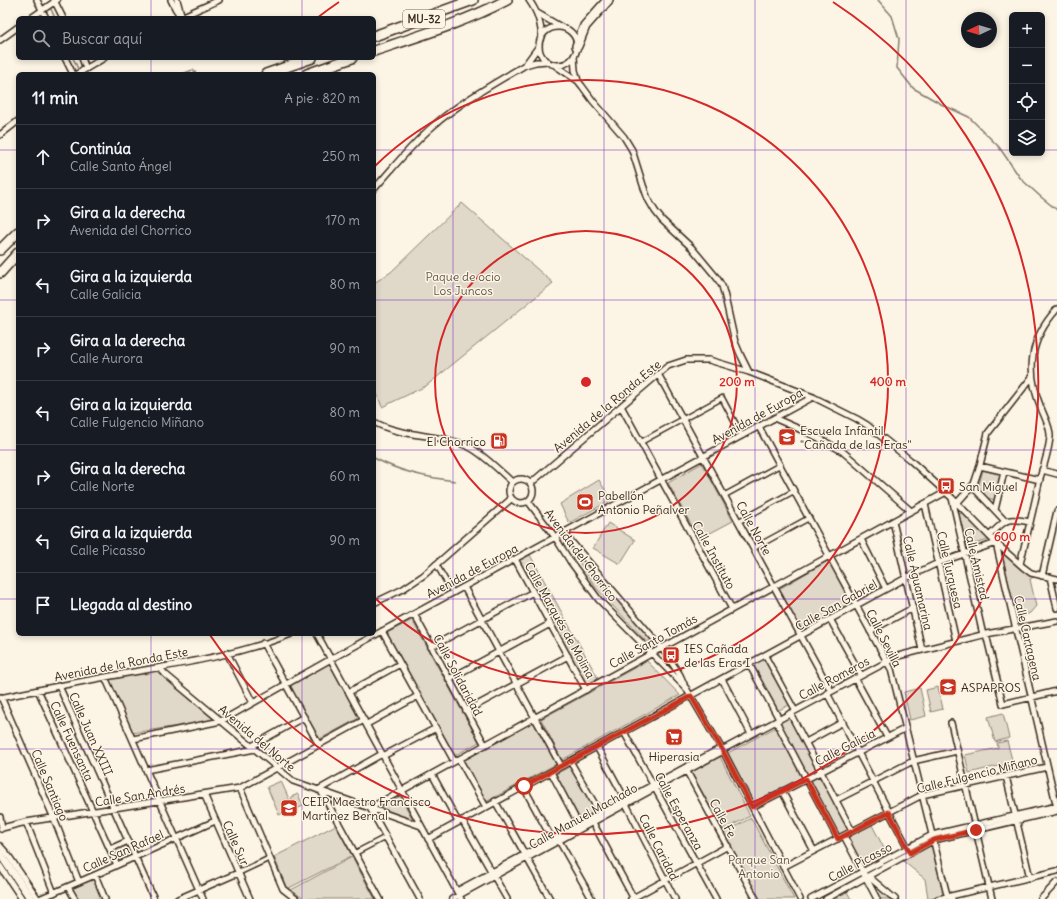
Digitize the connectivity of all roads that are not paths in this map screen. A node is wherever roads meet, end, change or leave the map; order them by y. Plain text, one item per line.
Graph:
1 (37, 0) edge
2 (55, 0) edge
3 (171, 0) edge
4 (177, 0) edge
5 (219, 0) edge
6 (473, 0) edge
7 (507, 0) edge
8 (529, 0) edge
9 (608, 0) edge
10 (43, 10) junction
11 (536, 11) junction
12 (34, 16) edge
13 (45, 16) edge
14 (62, 16) edge
15 (179, 16) edge
16 (180, 16) edge
17 (184, 16) edge
18 (16, 28) edge
19 (562, 28) junction
20 (376, 35) edge
21 (542, 37) junction
22 (0, 40) edge
23 (539, 46) junction
24 (577, 46) junction
25 (376, 50) edge
26 (574, 56) junction
27 (66, 60) edge
28 (83, 60) edge
29 (101, 60) edge
30 (306, 60) edge
31 (346, 60) edge
32 (547, 61) junction
33 (525, 65) junction
34 (554, 65) junction
35 (86, 69) junction
36 (72, 72) edge
37 (81, 72) edge
38 (272, 72) edge
39 (313, 72) edge
40 (578, 81) junction
41 (16, 123) edge
42 (0, 136) edge
43 (376, 187) edge
44 (16, 234) edge
45 (0, 250) edge
46 (16, 255) edge
47 (0, 273) edge
48 (1057, 309) edge
49 (749, 372) junction
50 (658, 374) junction
51 (1032, 377) junction
52 (812, 397) junction
53 (621, 406) junction
54 (774, 418) junction
55 (683, 420) junction
56 (376, 423) edge
57 (759, 427) junction
58 (742, 436) junction
59 (641, 442) junction
60 (704, 457) junction
61 (780, 464) junction
62 (980, 466) junction
63 (1042, 470) junction
64 (1004, 472) junction
65 (1057, 474) edge
66 (662, 480) junction
67 (1040, 480) junction
68 (512, 482) junction
69 (531, 483) junction
70 (972, 486) junction
71 (794, 491) junction
72 (946, 492) junction
73 (724, 495) junction
74 (952, 498) junction
75 (511, 499) junction
76 (528, 501) junction
77 (957, 503) junction
78 (925, 504) junction
79 (995, 510) junction
80 (1057, 511) edge
81 (911, 512) junction
82 (808, 518) junction
83 (893, 521) junction
84 (1005, 521) junction
85 (739, 522) junction
86 (1030, 522) junction
87 (564, 533) junction
88 (989, 536) junction
89 (555, 538) junction
90 (861, 539) junction
91 (996, 543) junction
92 (754, 548) junction
93 (964, 553) junction
94 (829, 556) junction
95 (515, 559) junction
96 (938, 563) junction
97 (436, 564) junction
98 (1020, 564) junction
99 (1042, 576) junction
100 (1050, 577) junction
101 (906, 578) junction
102 (1057, 578) edge
103 (774, 586) junction
104 (464, 587) junction
105 (886, 589) junction
106 (533, 592) junction
107 (453, 593) junction
108 (376, 602) edge
109 (856, 605) junction
110 (913, 608) junction
111 (1057, 608) edge
112 (732, 609) junction
113 (414, 614) junction
114 (830, 619) junction
115 (481, 620) junction
116 (1057, 621) edge
117 (550, 624) junction
118 (1015, 628) junction
119 (382, 631) junction
120 (870, 631) junction
121 (376, 634) edge
122 (984, 634) junction
123 (801, 635) junction
124 (285, 636) edge
125 (318, 636) edge
126 (373, 636) edge
127 (956, 641) junction
128 (263, 643) junction
129 (431, 647) junction
130 (662, 648) junction
131 (922, 650) junction
132 (499, 652) junction
133 (227, 653) junction
134 (652, 654) junction
135 (765, 655) junction
136 (568, 656) junction
137 (331, 659) junction
138 (887, 661) junction
139 (400, 664) junction
140 (749, 664) junction
141 (160, 668) junction
142 (861, 675) junction
143 (105, 677) junction
144 (855, 678) junction
145 (449, 679) junction
146 (722, 679) junction
147 (286, 684) junction
148 (516, 684) junction
149 (59, 686) junction
150 (686, 688) junction
151 (38, 690) junction
152 (586, 690) junction
153 (1057, 691) edge
154 (349, 692) junction
155 (829, 692) junction
156 (418, 696) junction
157 (691, 696) junction
158 (1031, 697) junction
159 (0, 698) edge
160 (253, 703) junction
161 (466, 711) junction
162 (793, 711) junction
163 (304, 717) junction
164 (534, 718) junction
165 (777, 720) junction
166 (221, 721) junction
167 (366, 722) junction
168 (843, 722) junction
169 (951, 723) dead end
170 (436, 728) junction
171 (906, 728) junction
172 (624, 732) junction
173 (751, 734) junction
174 (887, 737) junction
175 (132, 739) junction
176 (806, 742) junction
177 (319, 745) junction
178 (484, 745) junction
179 (597, 747) junction
180 (253, 748) junction
181 (722, 749) junction
182 (957, 751) junction
183 (858, 752) junction
184 (383, 755) junction
185 (457, 760) junction
186 (570, 761) junction
187 (914, 761) junction
188 (561, 766) junction
189 (1047, 767) junction
190 (278, 768) junction
191 (686, 769) junction
192 (146, 770) junction
193 (821, 771) junction
194 (551, 772) junction
195 (432, 774) junction
196 (1006, 776) junction
197 (806, 779) junction
198 (874, 781) junction
199 (965, 785) junction
200 (524, 786) junction
201 (654, 786) junction
202 (240, 788) junction
203 (320, 790) junction
204 (401, 790) junction
205 (782, 791) junction
206 (204, 794) junction
207 (922, 795) junction
208 (836, 800) junction
209 (160, 801) junction
210 (496, 801) junction
211 (626, 802) junction
212 (486, 807) junction
213 (752, 807) junction
214 (370, 808) junction
215 (1057, 808) edge
216 (113, 809) junction
217 (94, 812) junction
218 (889, 812) junction
219 (600, 813) junction
220 (0, 817) edge
221 (54, 818) junction
222 (1016, 818) junction
223 (592, 820) junction
224 (215, 821) junction
225 (460, 821) junction
226 (26, 822) junction
227 (579, 824) junction
228 (420, 826) junction
229 (975, 828) junction
230 (1, 829) edge
231 (852, 831) junction
232 (844, 836) junction
233 (386, 837) junction
234 (176, 838) junction
235 (933, 838) junction
236 (428, 839) junction
237 (556, 839) junction
238 (838, 839) junction
239 (128, 841) junction
240 (0, 846) edge
241 (728, 846) junction
242 (110, 849) junction
243 (909, 850) junction
244 (814, 851) junction
245 (355, 853) junction
246 (0, 854) edge
247 (135, 856) junction
248 (526, 856) junction
249 (270, 858) junction
250 (697, 863) junction
251 (117, 865) junction
252 (0, 866) edge
253 (783, 867) junction
254 (1057, 871) edge
255 (863, 872) junction
256 (238, 873) junction
257 (493, 874) junction
258 (95, 875) junction
259 (867, 877) junction
260 (1030, 878) junction
261 (665, 881) junction
262 (79, 882) junction
263 (1057, 882) edge
264 (68, 887) junction
265 (989, 887) junction
266 (199, 890) junction
267 (54, 892) junction
268 (459, 895) edge
269 (950, 898) edge
270 (22, 899) edge
271 (31, 899) edge
272 (38, 899) edge
273 (75, 899) edge
274 (105, 899) edge
275 (154, 899) edge
276 (178, 899) edge
277 (203, 899) edge
278 (250, 899) edge
279 (296, 899) edge
280 (380, 899) edge
281 (420, 899) edge
282 (452, 899) edge
283 (507, 899) edge
284 (550, 899) edge
285 (592, 899) edge
286 (633, 899) edge
287 (675, 899) edge
288 (716, 899) edge
289 (756, 899) edge
290 (800, 899) edge
291 (811, 899) edge
292 (826, 899) edge
293 (877, 899) edge
294 (895, 899) edge
295 (938, 899) edge
296 (992, 899) edge
297 (1041, 899) edge

1 - 10 street
2 - 10 street
2 - 14 street
3 - 15 street
4 - 16 street
5 - 17 street
6 - 20 highway, MU-32
7 - 25 highway, MU-32
8 - 11 street
9 - 24 highway
10 - 12 street
10 - 13 street
11 - 19 street
11 - 21 street
18 - 22 street
19 - 21 street
19 - 24 street
21 - 23 street
23 - 32 street
23 - 33 street
24 - 26 street
26 - 34 street
26 - 40 street
27 - 36 street
28 - 35 street
29 - 35 street
30 - 38 highway
31 - 39 highway
32 - 33 street
32 - 34 street
33 - 43 street
34 - 40 street
35 - 37 street
40 - 49 street
41 - 42 street
44 - 45 highway
46 - 47 highway
48 - 51 street
49 - 50 street, Avenida de la Ronda Este
49 - 52 street, Avenida de la Ronda Este
50 - 53 street, Avenida de la Ronda Este
50 - 55 street, Calle Norte
51 - 62 street
51 - 63 street
52 - 54 street, Avenida de Europa
52 - 72 street, Avenida de la Ronda Este
53 - 59 street, Calle Instituto
53 - 69 street, Avenida de la Ronda Este
54 - 57 street, Avenida de Europa
54 - 81 street
55 - 58 street
55 - 59 street
55 - 60 street, Calle Norte
56 - 68 street
57 - 58 street, Avenida de Europa
57 - 61 street, Calle Sevilla
58 - 60 street, Avenida de Europa
59 - 66 street, Calle Instituto
60 - 66 street, Avenida de Europa
60 - 73 street, Calle Norte
61 - 71 street, Calle Sevilla
61 - 73 street
62 - 64 street
62 - 70 street
63 - 65 street
63 - 67 street
64 - 67 street
64 - 79 street
66 - 87 street, Avenida de Europa
66 - 112 street, Calle Instituto
67 - 86 street
68 - 69 street
68 - 75 street
69 - 76 street
70 - 77 street
70 - 79 street
71 - 82 street, Calle Sevilla
71 - 85 street
72 - 74 street, Avenida de la Ronda Este
72 - 78 street, Calle Santo Tomás
73 - 85 street, Calle Norte
74 - 77 street, Avenida de la Ronda Este
74 - 93 street, Calle Amistad
75 - 76 street
75 - 97 street
76 - 89 street, Avenida del Chorrico
77 - 88 street, Avenida de la Ronda Este
78 - 81 street, Calle Santo Tomás
78 - 96 street, Calle Turquesa
79 - 84 street
80 - 99 street
81 - 83 street, Calle Santo Tomás
82 - 92 street
82 - 94 street, Calle Sevilla
83 - 90 street, Calle Santo Tomás
83 - 101 street, Calle Aguamarina
84 - 86 street
84 - 88 street
85 - 92 street, Calle Norte
86 - 98 street
87 - 89 street, Avenida de Europa
87 - 130 street, Avenida del Chorrico
88 - 91 street, Avenida de la Ronda Este
89 - 95 street, Avenida de Europa
89 - 134 street, Avenida del Chorrico
90 - 94 street, Calle Santo Tomás
90 - 105 street
91 - 93 street, Calle San Gabriel
91 - 98 street, Avenida de la Ronda Este
91 - 118 street, Calle Cartagena
92 - 103 street, Calle Norte
93 - 96 street, Calle San Gabriel
93 - 122 street, Calle Amistad
94 - 103 street, Calle Santo Tomás
94 - 109 street, Calle Sevilla
95 - 104 street, Avenida de Europa
95 - 106 street, Calle Marqués de Molina
96 - 101 street, Calle San Gabriel
96 - 127 street, Calle Turquesa
97 - 107 street
97 - 108 street
98 - 99 street, Avenida de la Ronda Este
99 - 100 street, Avenida de la Ronda Este
100 - 102 street, Avenida de la Ronda Este
100 - 111 street
101 - 105 street, Calle San Gabriel
101 - 110 street, Calle Aguamarina
103 - 112 street, Calle Santo Tomás
103 - 123 street, Calle Norte
104 - 107 street, Avenida de Europa
104 - 115 street
105 - 109 street, Calle San Gabriel
106 - 115 street
106 - 117 street, Calle Marqués de Molina
107 - 113 street, Avenida de Europa
109 - 114 street, Calle San Gabriel
109 - 120 street, Calle Sevilla
110 - 120 street
110 - 131 street, Calle Aguamarina
112 - 130 street, Calle Santo Tomás
113 - 119 street, Avenida de Europa
113 - 129 street, Calle Solidaridad
114 - 123 street, Calle San Gabriel
114 - 142 street
115 - 129 street
115 - 132 street
116 - 118 street, Calle Romeros
117 - 132 street
117 - 136 street, Calle Marqués de Molina
118 - 122 street, Calle Romeros
118 - 158 street, Calle Cartagena
119 - 121 street, Avenida de Europa
119 - 139 street
120 - 138 street, Calle Sevilla
122 - 127 street, Calle Romeros
122 - 158 street, Calle Amistad
123 - 135 street, Calle San Gabriel
123 - 155 street, Calle Norte
124 - 128 street, Avenida de la Ronda Este
125 - 137 street
126 - 137 street, Avenida de Europa
127 - 131 street, Calle Romeros
128 - 133 street, Avenida de la Ronda Este
128 - 147 street
129 - 145 street, Calle Solidaridad
130 - 134 street, Calle Santo Tomás
130 - 150 street, Avenida del Chorrico
131 - 138 street, Calle Romeros
132 - 145 street
132 - 148 street
133 - 141 street, Avenida de la Ronda Este
133 - 160 street
134 - 150 street, Avenida del Chorrico
134 - 152 street, Calle Santo Tomás
135 - 140 street, Calle San Gabriel
135 - 162 street
136 - 148 street
136 - 152 street, Calle Marqués de Molina
137 - 147 street, Avenida de Europa
137 - 154 street
138 - 142 street, Calle Romeros
138 - 171 street, Calle Sevilla
139 - 154 street
139 - 156 street
140 - 146 street, Calle San Gabriel
140 - 165 street
141 - 143 street, Avenida de la Ronda Este
141 - 166 street, Avenida del Norte
142 - 144 street, Calle Romeros
143 - 149 street, Avenida de la Ronda Este
143 - 175 street
144 - 155 street, Calle Romeros
144 - 174 street
145 - 161 street, Calle Solidaridad
146 - 157 street, Calle San Gabriel
146 - 173 street
147 - 160 street, Avenida de Europa
147 - 163 street
148 - 161 street
148 - 164 street
149 - 151 street, Avenida de la Ronda Este
149 - 216 street, Calle Juan XXIII
150 - 157 street, Avenida del Chorrico
151 - 159 street, Avenida de la Ronda Este
151 - 217 street, Calle Fuensanta
152 - 164 street, Calle Santo Tomás
153 - 158 street
154 - 167 street
155 - 162 street, Calle Romeros
155 - 168 street, Calle Norte
156 - 167 street, Calle San Andrés
156 - 170 street
157 - 172 street, Calle San Gabriel
157 - 181 street, Avenida del Chorrico
158 - 189 street, Calle Cartagena
159 - 221 street, Calle Santiago
160 - 166 street, Avenida de Europa
161 - 178 street, Calle Solidaridad
162 - 165 street, Calle Romeros
162 - 176 street
163 - 177 street
163 - 180 street
164 - 178 street, Calle Santo Tomás
164 - 188 street
165 - 173 street, Calle Romeros
165 - 197 street
166 - 175 street, Avenida de Europa
166 - 180 street, Avenida del Norte
167 - 177 street, Calle San Andrés
167 - 184 street
168 - 176 street
168 - 183 street, Calle Norte
169 - 182 street
170 - 184 street
170 - 185 street
171 - 174 street, Calle Galicia
171 - 187 street, Calle Sevilla
172 - 179 street, Calle San Gabriel
172 - 201 street, Calle Esperanza
173 - 181 street, Calle Romeros
174 - 183 street, Calle Galicia
175 - 192 street
176 - 193 street
177 - 190 street, Calle San Andrés
178 - 185 street, Calle Santo Tomás
179 - 186 street, Calle San Gabriel
179 - 211 street, Calle Caridad
180 - 190 street, Avenida del Norte
180 - 192 street
181 - 191 street, Calle Manuel Machado
181 - 213 street, Avenida del Chorrico
182 - 187 street
182 - 199 street
183 - 193 street, Calle Galicia
183 - 198 street, Calle Norte
184 - 203 street
184 - 204 street
185 - 195 street, Calle Santo Tomás
185 - 212 street
186 - 188 street, Calle San Gabriel
186 - 219 street
187 - 198 street
187 - 207 street, Calle Sevilla
188 - 194 street, Calle San Gabriel
189 - 196 street, Calle Fulgencio Miñano
189 - 215 street, Calle Cartagena
190 - 202 street, Calle San Andrés
190 - 203 street, Avenida del Norte
191 - 201 street, Calle Manuel Machado
191 - 241 street, Calle Fe
192 - 209 street
193 - 197 street, Calle Galicia
193 - 208 street
194 - 200 street, Calle San Gabriel
194 - 227 street
195 - 204 street, Calle Santo Tomás
195 - 225 street
196 - 199 street, Calle Fulgencio Miñano
196 - 222 street
197 - 205 street, Calle Galicia
197 - 238 street
198 - 208 street
198 - 218 street, Calle Norte
199 - 207 street, Calle Fulgencio Miñano
199 - 229 street
200 - 210 street, Calle San Gabriel
200 - 237 street
201 - 211 street, Calle Manuel Machado
201 - 250 street, Calle Esperanza
202 - 206 street, Calle San Andrés
202 - 249 street
203 - 214 street, Avenida del Norte
203 - 245 street
204 - 214 street, Calle Santo Tomás
204 - 228 street
205 - 213 street, Calle Galicia
205 - 244 street
206 - 209 street, Calle San Andrés
206 - 224 street, Calle Sur
207 - 218 street, Calle Fulgencio Miñano
207 - 235 street, Calle Sevilla
208 - 231 street
209 - 216 street, Calle San Andrés
209 - 234 street
210 - 212 street, Calle San Gabriel
210 - 248 street
211 - 219 street, Calle Manuel Machado
211 - 223 street, Calle Manuel Machado
211 - 261 street, Calle Caridad
212 - 225 street, Calle San Gabriel
213 - 253 street, Avenida del Chorrico
214 - 228 street, Avenida del Norte
214 - 233 street
215 - 222 street, Calle Picasso
216 - 217 street, Calle San Andrés
216 - 239 street, Calle Juan XXIII
217 - 221 street, Calle San Andrés
217 - 242 street, Calle Fuensanta
218 - 231 street, Calle Fulgencio Miñano
218 - 243 street, Calle Norte
219 - 223 street, Calle Manuel Machado
220 - 230 street
221 - 226 street, Calle San Andrés
221 - 262 street, Calle Santiago
222 - 229 street, Calle Picasso
222 - 260 street
223 - 227 street, Calle Manuel Machado
223 - 237 street, Calle Manuel Machado
223 - 286 street
224 - 234 street, Calle San Rafael
224 - 256 street, Calle Sur
225 - 236 street, Calle San Gabriel
225 - 257 street
226 - 230 street, Calle San Andrés
226 - 267 street
227 - 237 street, Calle Manuel Machado
228 - 236 street
229 - 235 street, Calle Picasso
229 - 265 street
231 - 232 street, Calle Fulgencio Miñano
232 - 238 street, Calle Fulgencio Miñano
232 - 255 street
233 - 245 street
233 - 281 street
234 - 247 street, Calle San Rafael
234 - 266 street
235 - 243 street, Calle Picasso
235 - 269 street, Calle Sevilla
236 - 268 street
237 - 248 street, Calle Manuel Machado
237 - 285 street
238 - 244 street, Calle Fulgencio Miñano
239 - 242 street
239 - 247 street, Calle Juan XXIII
240 - 272 street
241 - 250 street
241 - 289 street, Calle Fe
242 - 251 street, Calle Fuensanta
243 - 255 street, Calle Picasso
243 - 259 street, Calle Picasso
244 - 253 street, Calle Fulgencio Miñano
245 - 280 street
246 - 271 main road
247 - 251 street, Calle San Rafael
247 - 275 street, Calle Juan XXIII
248 - 257 street, Calle Manuel Machado
248 - 284 street
249 - 256 street
249 - 279 street
250 - 261 street
250 - 288 street, Calle Esperanza
251 - 258 street, Calle San Rafael
252 - 270 street
253 - 290 street, Avenida del Chorrico
254 - 260 street
255 - 259 street
255 - 291 street, Calle Picasso
256 - 266 street
256 - 278 street, Calle Sur
257 - 268 street, Calle Manuel Machado
257 - 283 street
258 - 262 street, Calle San Rafael
258 - 274 street
259 - 292 street, Calle Picasso
259 - 293 street
259 - 294 street
260 - 265 street
261 - 286 street
261 - 287 street, Calle Caridad
262 - 264 street, Calle San Rafael
263 - 297 street
264 - 267 street, Calle San Rafael
264 - 273 street
265 - 269 street
265 - 296 street
266 - 276 street
266 - 277 street
267 - 272 street, Calle San Rafael
268 - 282 street, Calle Manuel Machado
269 - 295 street

